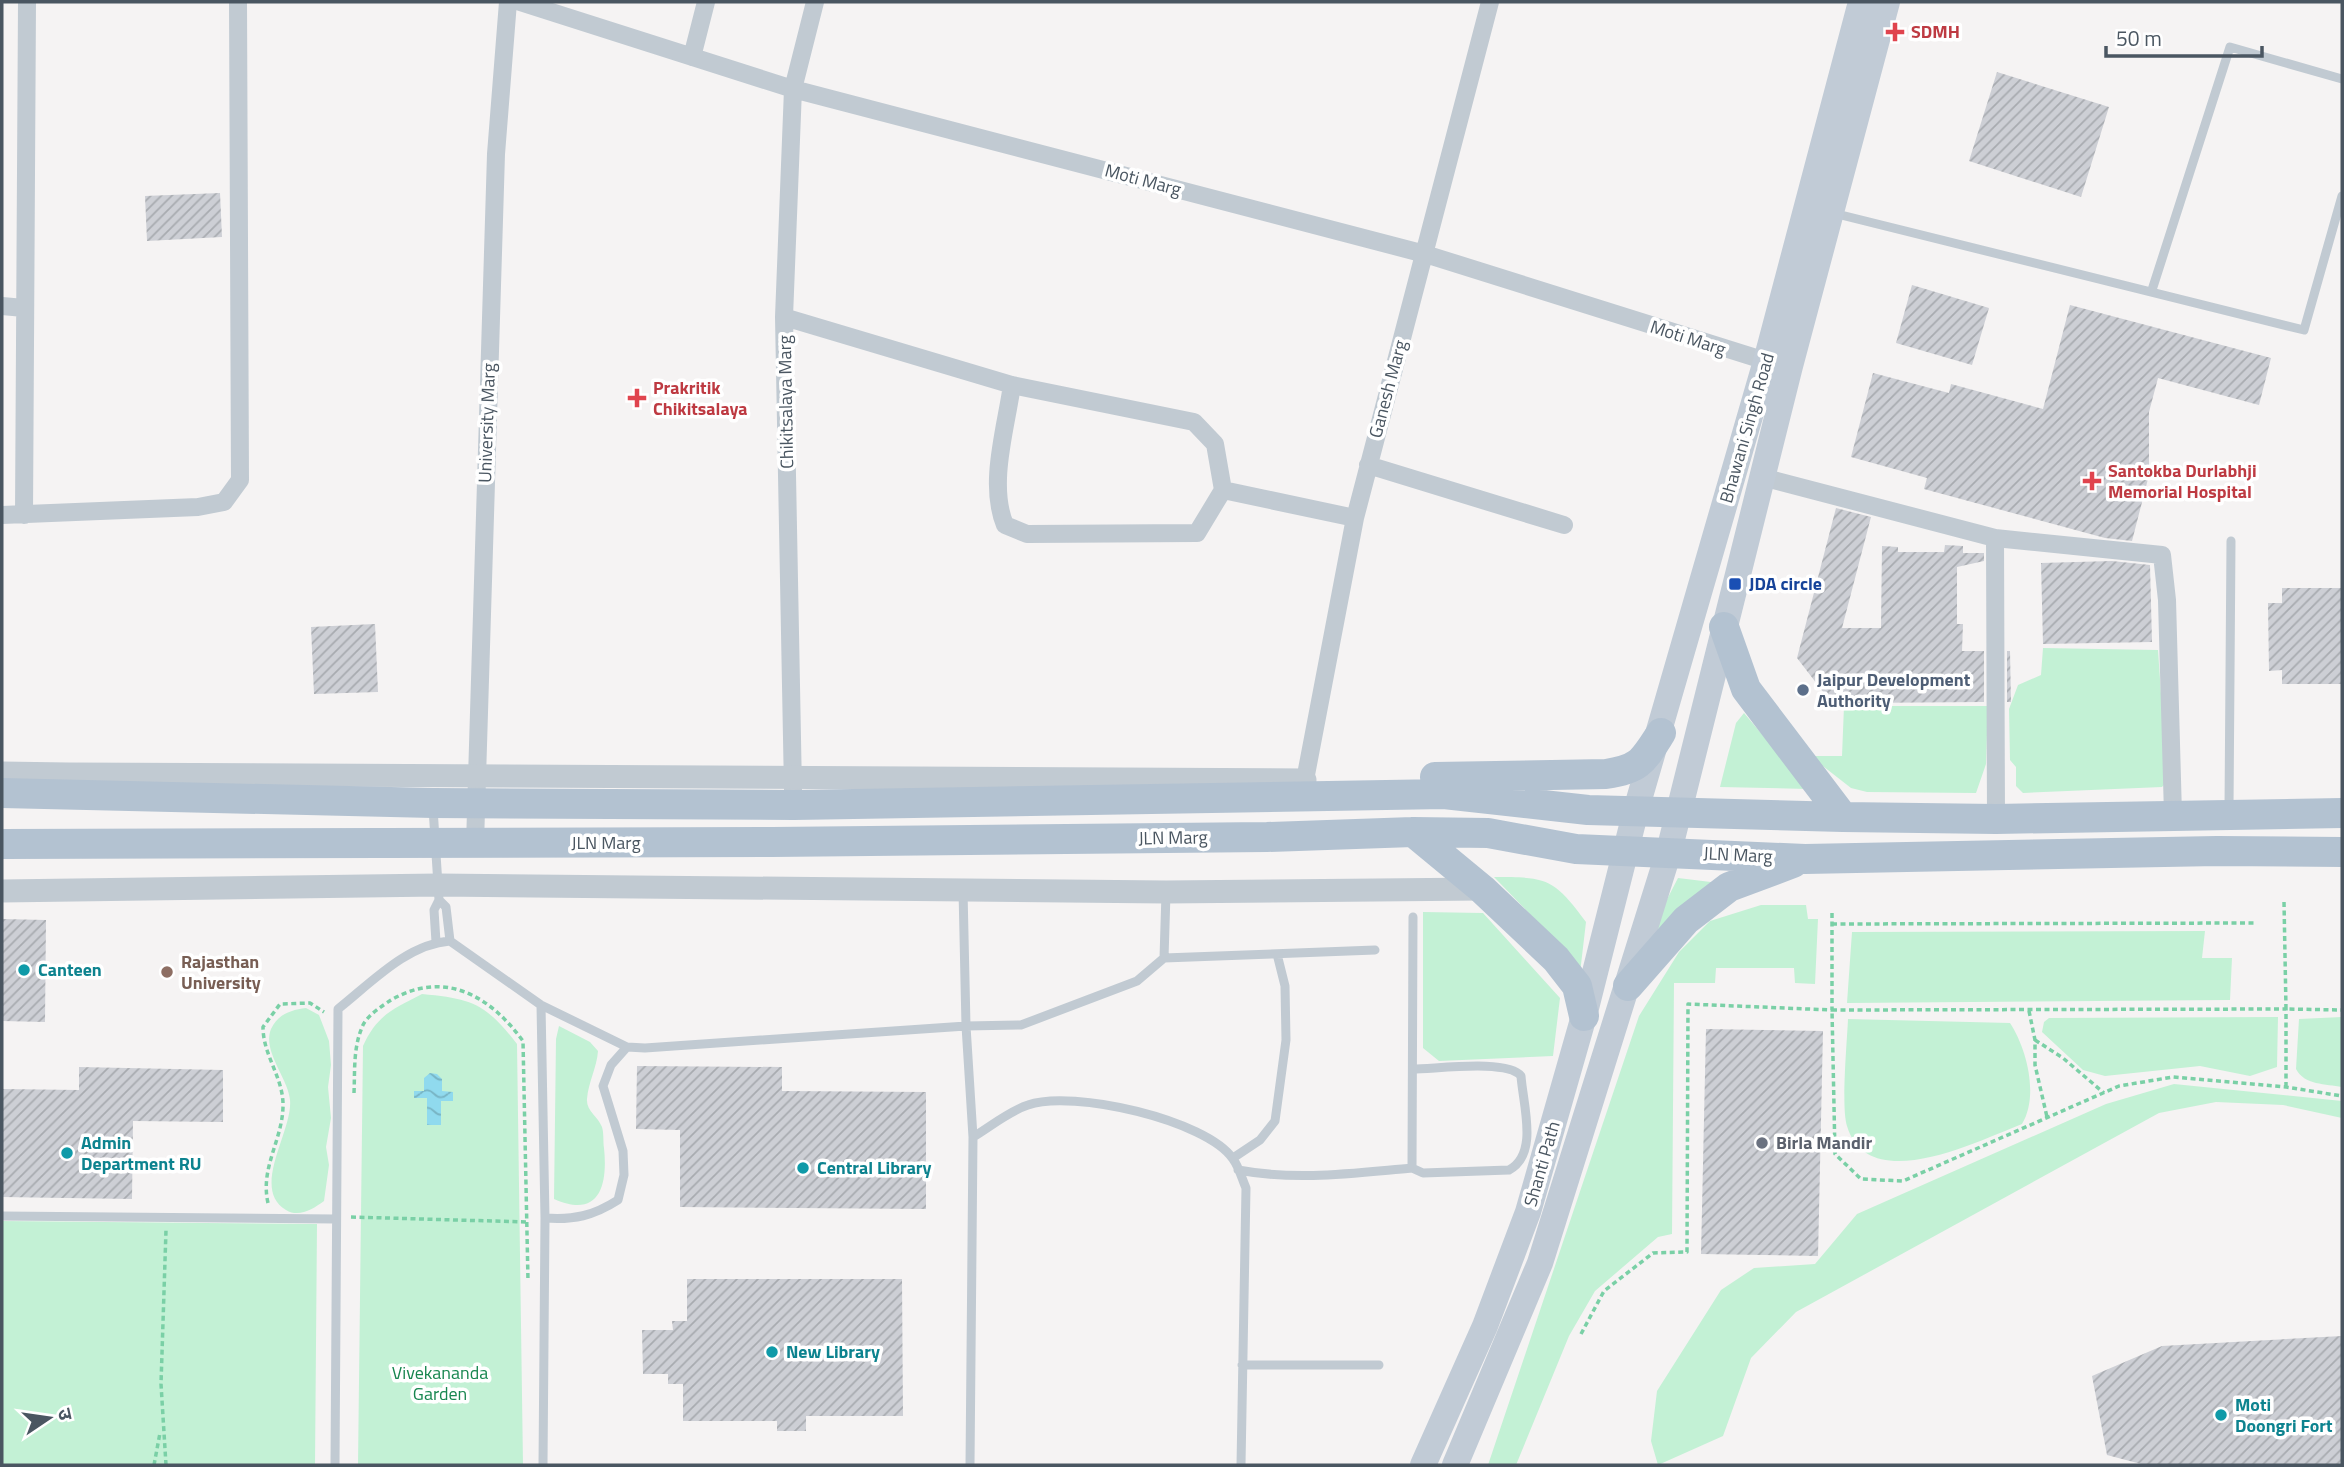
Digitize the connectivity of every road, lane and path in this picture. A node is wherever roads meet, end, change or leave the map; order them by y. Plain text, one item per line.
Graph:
1 (27, 2) edge
2 (238, 2) edge
3 (508, 2) edge
4 (520, 2) edge
5 (706, 2) edge
6 (815, 2) edge
7 (1490, 2) edge
8 (1861, 2) edge
9 (1887, 2) edge
10 (692, 57) junction
11 (2342, 79) edge
12 (793, 89) junction
13 (2342, 196) edge
14 (1831, 212) junction
15 (1425, 254) junction
16 (2152, 290) junction
17 (2, 306) edge
18 (24, 309) junction
19 (784, 317) junction
20 (1766, 361) junction
21 (1012, 385) junction
22 (1368, 465) junction
23 (1762, 477) junction
24 (1223, 491) junction
25 (2, 515) edge
26 (24, 515) junction
27 (1355, 518) junction
28 (1564, 525) dead end
29 (1995, 538) junction
30 (2231, 541) dead end
31 (1724, 627) junction
32 (1661, 733) junction
33 (2, 773) edge
34 (1300, 788) junction
35 (475, 791) junction
36 (793, 791) junction
37 (2, 793) edge
38 (433, 803) junction
39 (1636, 810) junction
40 (1680, 810) junction
41 (2342, 813) edge
42 (2173, 815) junction
43 (2229, 815) junction
44 (1843, 817) junction
45 (1996, 819) junction
46 (1413, 832) junction
47 (434, 841) junction
48 (2, 844) edge
49 (475, 845) junction
50 (1669, 851) junction
51 (1625, 852) junction
52 (2342, 852) edge
53 (1804, 859) junction
54 (1482, 889) junction
55 (963, 890) junction
56 (2, 891) edge
57 (1166, 892) junction
58 (438, 893) junction
59 (2284, 902) dead end
60 (1832, 911) dead end
61 (1413, 917) dead end
62 (1832, 923) junction
63 (2254, 923) dead end
64 (450, 941) junction
65 (436, 942) junction
66 (1375, 950) dead end
67 (1277, 954) junction
68 (1164, 958) junction
69 (1628, 986) junction
70 (541, 1005) junction
71 (1832, 1010) junction
72 (2286, 1010) junction
73 (2342, 1010) edge
74 (2029, 1011) junction
75 (1584, 1016) junction
76 (965, 1026) junction
77 (338, 1038) junction
78 (2035, 1040) junction
79 (627, 1047) junction
80 (1413, 1069) junction
81 (2286, 1087) junction
82 (2104, 1093) junction
83 (2342, 1096) edge
84 (354, 1105) dead end
85 (2047, 1117) junction
86 (973, 1137) junction
87 (1233, 1157) junction
88 (1412, 1168) junction
89 (1238, 1170) junction
90 (351, 1203) dead end
91 (2, 1216) edge
92 (167, 1217) junction
93 (350, 1217) junction
94 (545, 1217) junction
95 (272, 1218) junction
96 (336, 1219) junction
97 (527, 1222) junction
98 (350, 1229) dead end
99 (528, 1290) dead end
100 (1580, 1334) dead end
101 (1242, 1365) junction
102 (1379, 1366) dead end
103 (162, 1423) junction
104 (154, 1465) edge
105 (166, 1465) edge
106 (335, 1465) edge
107 (543, 1465) edge
108 (971, 1465) edge
109 (1241, 1465) edge
110 (1423, 1465) edge
111 (1455, 1465) edge

1 - 18 street
2 - 26 street
3 - 35 street, University Marg
4 - 10 street, Moti Marg
5 - 10 street
6 - 12 street, Chikitsalaya Marg
7 - 15 street, Ganesh Marg
8 - 20 main road, Bhawani Singh Road
9 - 14 main road, Bhawani Singh Road
10 - 12 street, Moti Marg
11 - 16 lane
12 - 15 street, Moti Marg
12 - 19 street, Chikitsalaya Marg
13 - 16 lane
14 - 16 lane
14 - 23 main road, Bhawani Singh Road
15 - 20 street, Moti Marg
15 - 22 street, Ganesh Marg
17 - 18 street
18 - 26 street
19 - 21 street
19 - 36 street, Chikitsalaya Marg
20 - 32 main road, Bhawani Singh Road
21 - 24 street
21 - 24 street
22 - 27 street, Ganesh Marg
22 - 28 street
23 - 29 street
23 - 31 main road, Bhawani Singh Road
24 - 27 street
25 - 26 street
27 - 34 street, Ganesh Marg
29 - 42 street
29 - 45 street
30 - 43 lane
31 - 40 main road, Bhawani Singh Road
31 - 44 main road
32 - 34 main road
32 - 39 main road, Bhawani Singh Road
33 - 35 street
34 - 36 main road
34 - 39 main road
35 - 36 main road
35 - 38 main road
35 - 49 street, University Marg
37 - 38 main road
38 - 47 lane
39 - 40 main road
39 - 51 main road, Bhawani Singh Road
40 - 44 main road
40 - 50 main road, Bhawani Singh Road
41 - 43 main road
42 - 43 main road
42 - 45 main road
44 - 45 main road
46 - 49 main road, JLN Marg
46 - 51 main road, JLN Marg
46 - 54 main road
47 - 48 main road, JLN Marg
47 - 49 main road, JLN Marg
47 - 58 lane
50 - 51 main road, JLN Marg
50 - 53 main road, JLN Marg
50 - 69 main road, Bhawani Singh Road
51 - 75 main road, Shanti Path
52 - 53 main road, JLN Marg
53 - 69 main road
54 - 57 street
54 - 75 main road
55 - 57 street
55 - 58 street
55 - 76 lane
56 - 58 street
57 - 68 lane
58 - 64 lane
58 - 65 lane
59 - 72 path
60 - 62 path
61 - 80 lane
62 - 63 path
62 - 71 path
64 - 65 lane
64 - 70 lane
65 - 77 lane
66 - 67 lane
67 - 68 lane
67 - 87 lane
68 - 76 lane
69 - 111 main road, Bhawani Singh Road
70 - 79 lane
70 - 94 lane
71 - 74 path
71 - 85 path
71 - 100 path
72 - 73 path
72 - 74 path
72 - 81 path
74 - 78 path
75 - 110 main road, Shanti Path
76 - 79 lane
76 - 86 lane
77 - 95 path
77 - 96 lane
78 - 82 path
78 - 85 path
79 - 94 lane
80 - 88 lane
80 - 88 lane
81 - 82 path
81 - 83 path
82 - 85 path
84 - 97 path
86 - 87 lane
86 - 108 lane
87 - 89 lane
88 - 89 lane
89 - 101 lane
90 - 93 path
91 - 92 lane
92 - 95 lane
92 - 103 path
93 - 97 path
93 - 98 path
94 - 107 lane
95 - 96 lane
96 - 106 lane
97 - 99 path
101 - 102 lane
101 - 109 lane
103 - 104 path
103 - 105 path

